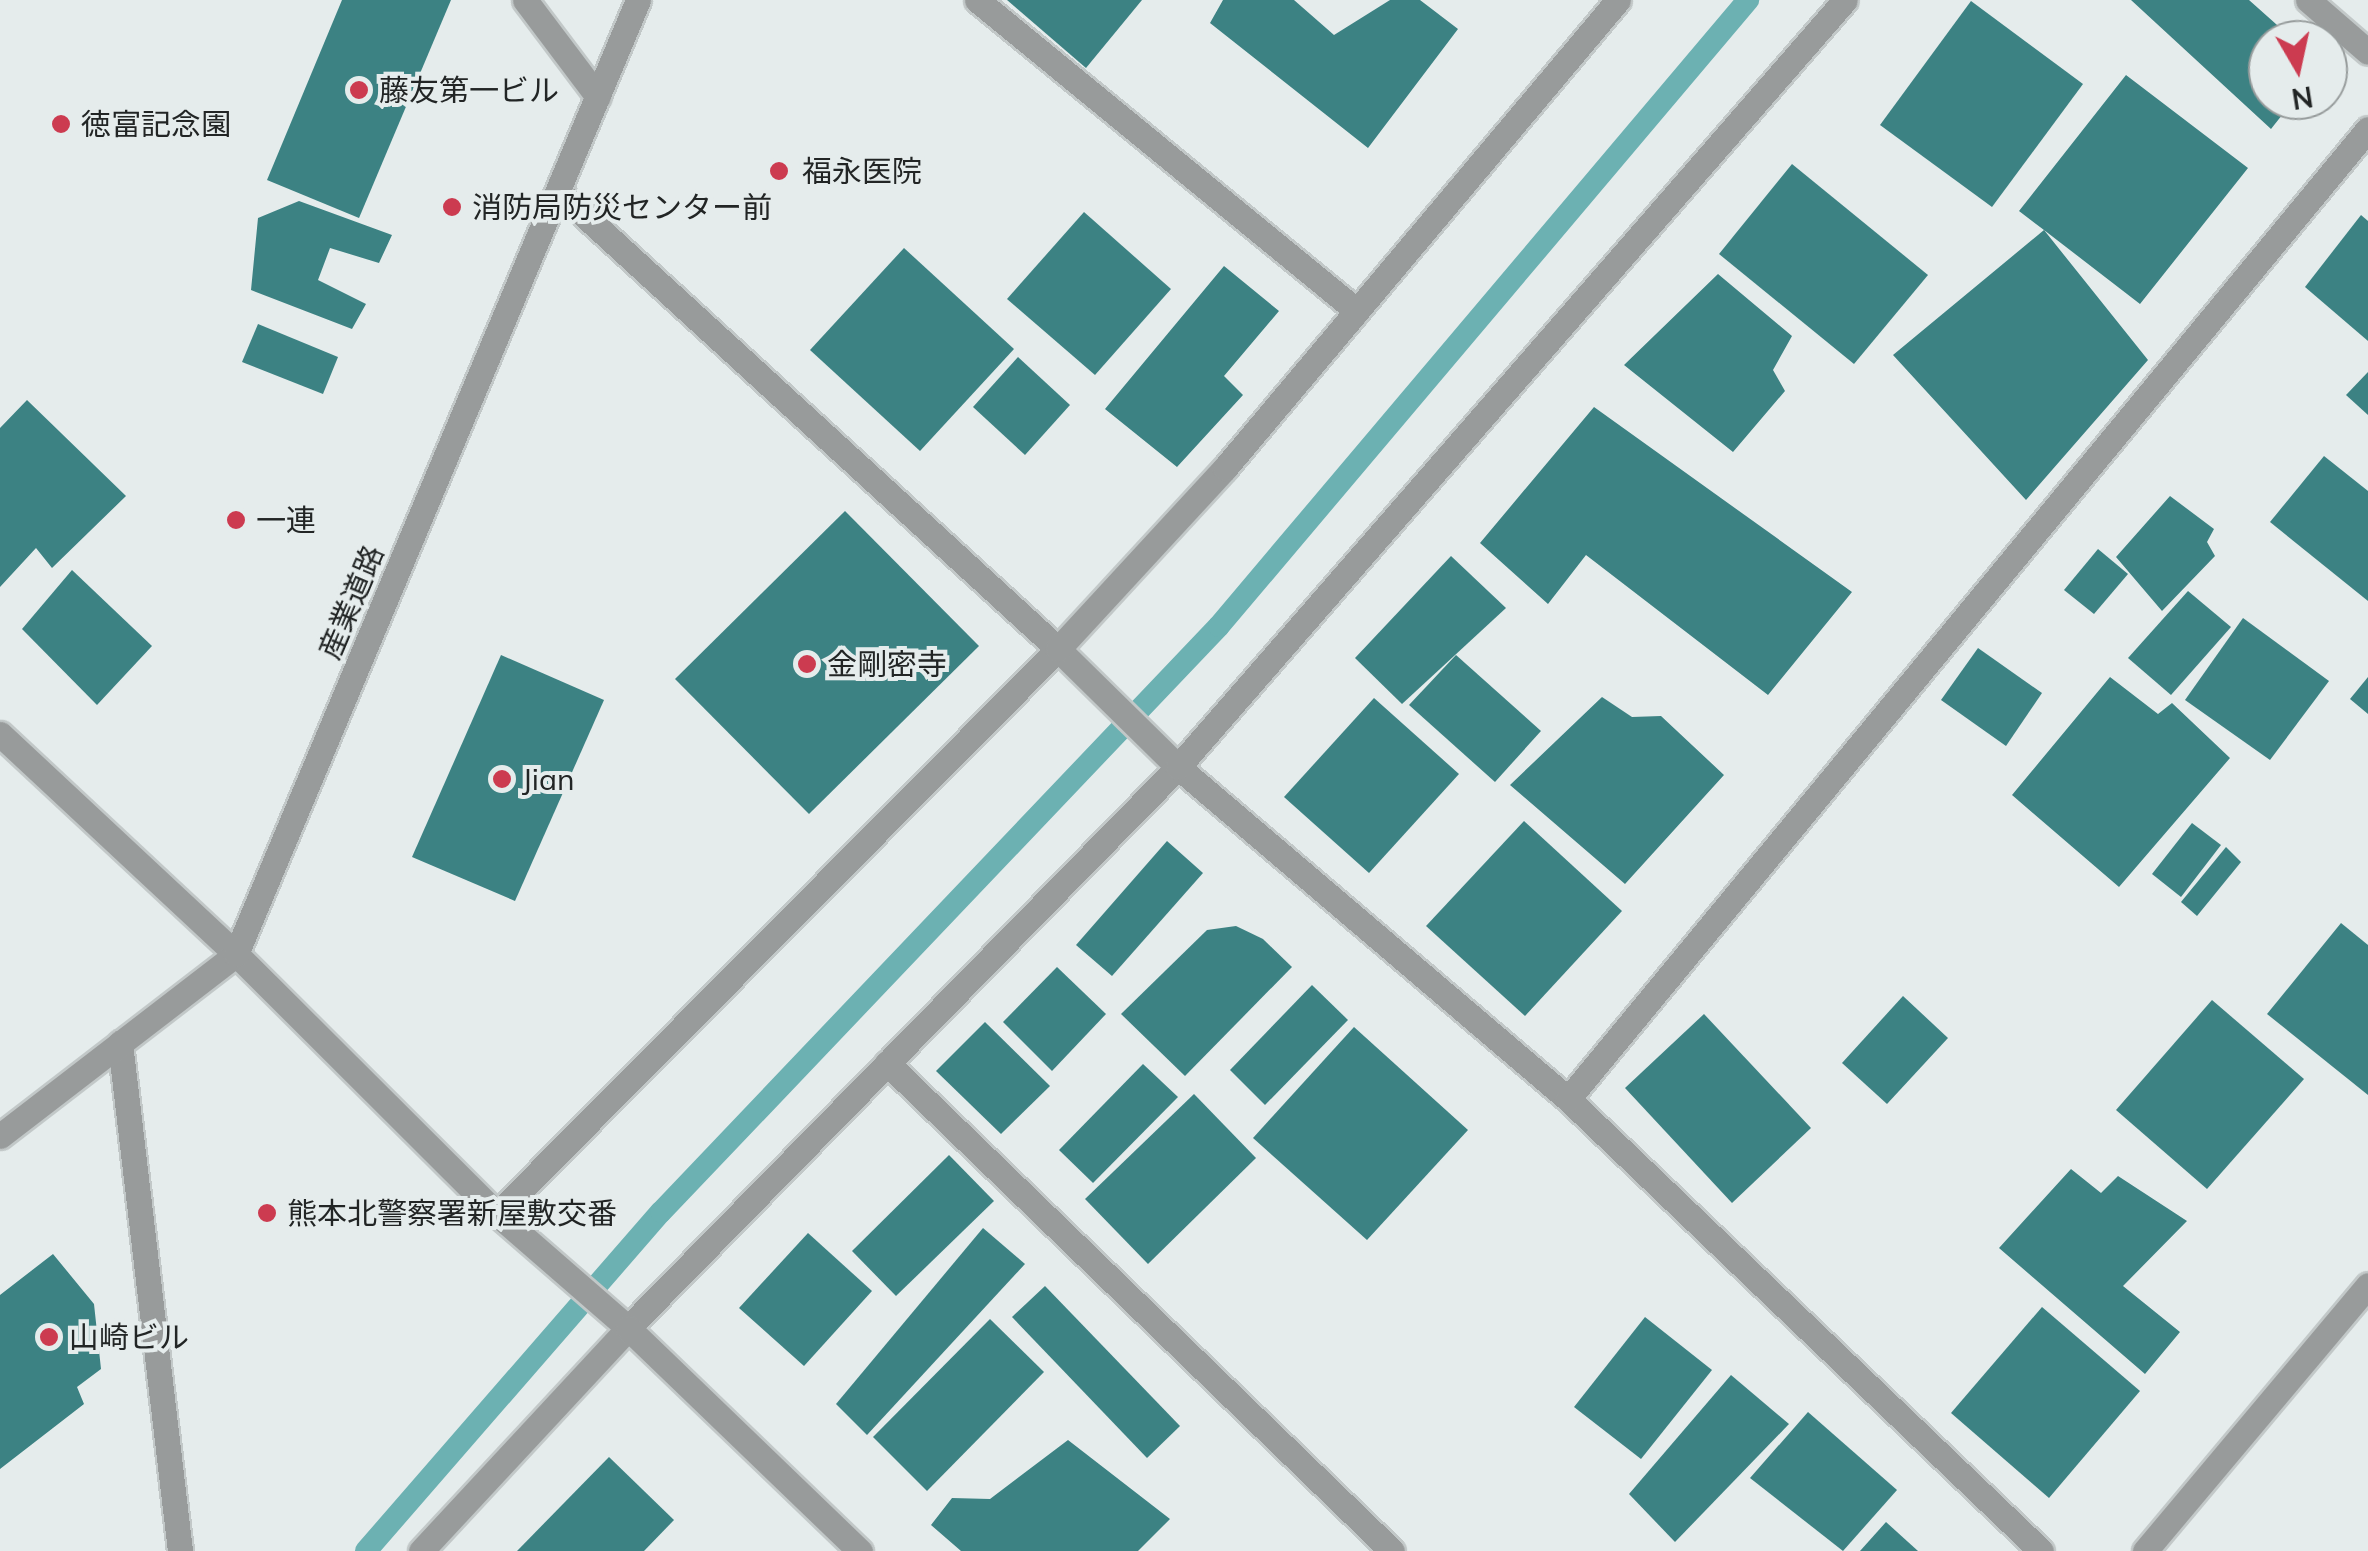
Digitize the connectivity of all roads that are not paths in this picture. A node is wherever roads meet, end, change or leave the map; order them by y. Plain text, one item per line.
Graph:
1 (525, 0) edge
2 (638, 0) edge
3 (977, 0) edge
4 (1618, 0) edge
5 (1846, 0) edge
6 (2308, 0) edge
7 (2368, 52) edge
8 (598, 98) junction
9 (2368, 129) edge
10 (561, 194) junction
11 (1357, 311) junction
12 (1058, 649) junction
13 (0, 734) edge
14 (1171, 761) junction
15 (236, 954) junction
16 (120, 1043) junction
17 (887, 1063) junction
18 (1568, 1099) junction
19 (0, 1136) edge
20 (496, 1214) junction
21 (2368, 1285) edge
22 (628, 1328) junction
23 (180, 1551) edge
24 (421, 1551) edge
25 (860, 1551) edge
26 (1392, 1551) edge
27 (2041, 1551) edge
28 (2144, 1551) edge

1 - 8 street
2 - 8 street, 産業道路
3 - 11 street
4 - 11 street
5 - 14 street
6 - 7 street
8 - 10 street, 産業道路
9 - 18 street
10 - 12 street
10 - 15 street, 産業道路
11 - 12 street
12 - 14 street
12 - 20 street
13 - 15 street
14 - 17 street
14 - 18 street
15 - 16 street, 産業道路
15 - 20 street
16 - 19 street, 産業道路
16 - 23 street
17 - 22 street
17 - 26 street
18 - 27 street
20 - 22 street
21 - 28 street
22 - 24 street
22 - 25 street

